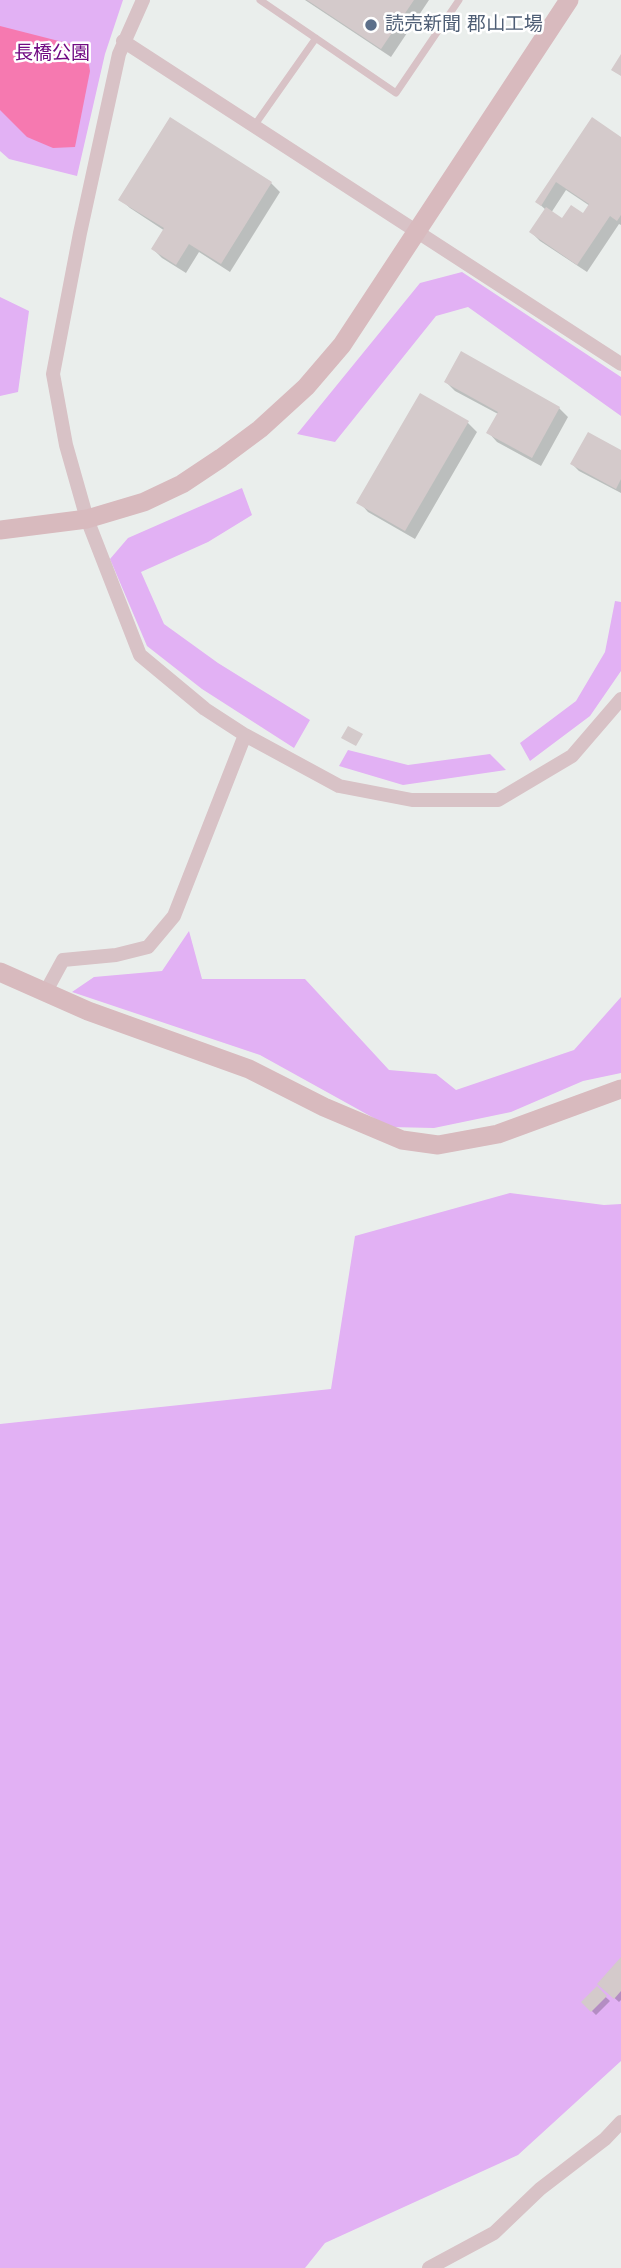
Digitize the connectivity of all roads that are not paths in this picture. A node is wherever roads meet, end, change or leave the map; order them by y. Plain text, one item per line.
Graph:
1 (143, 0) edge
2 (260, 0) edge
3 (459, 0) edge
4 (569, 0) edge
5 (316, 38) junction
6 (123, 41) junction
7 (254, 127) junction
8 (417, 232) junction
9 (621, 364) edge
10 (87, 519) junction
11 (0, 530) edge
12 (621, 699) edge
13 (245, 735) junction
14 (0, 972) edge
15 (45, 993) junction
16 (621, 1089) edge
17 (621, 2122) edge
18 (429, 2268) edge

1 - 6 street
2 - 5 lane
3 - 5 lane
4 - 8 street
5 - 7 lane
6 - 7 street
6 - 10 street
7 - 8 street
8 - 9 street
8 - 10 street
10 - 11 street
10 - 13 street
12 - 13 street
13 - 15 street
14 - 15 street
15 - 16 street
17 - 18 street

